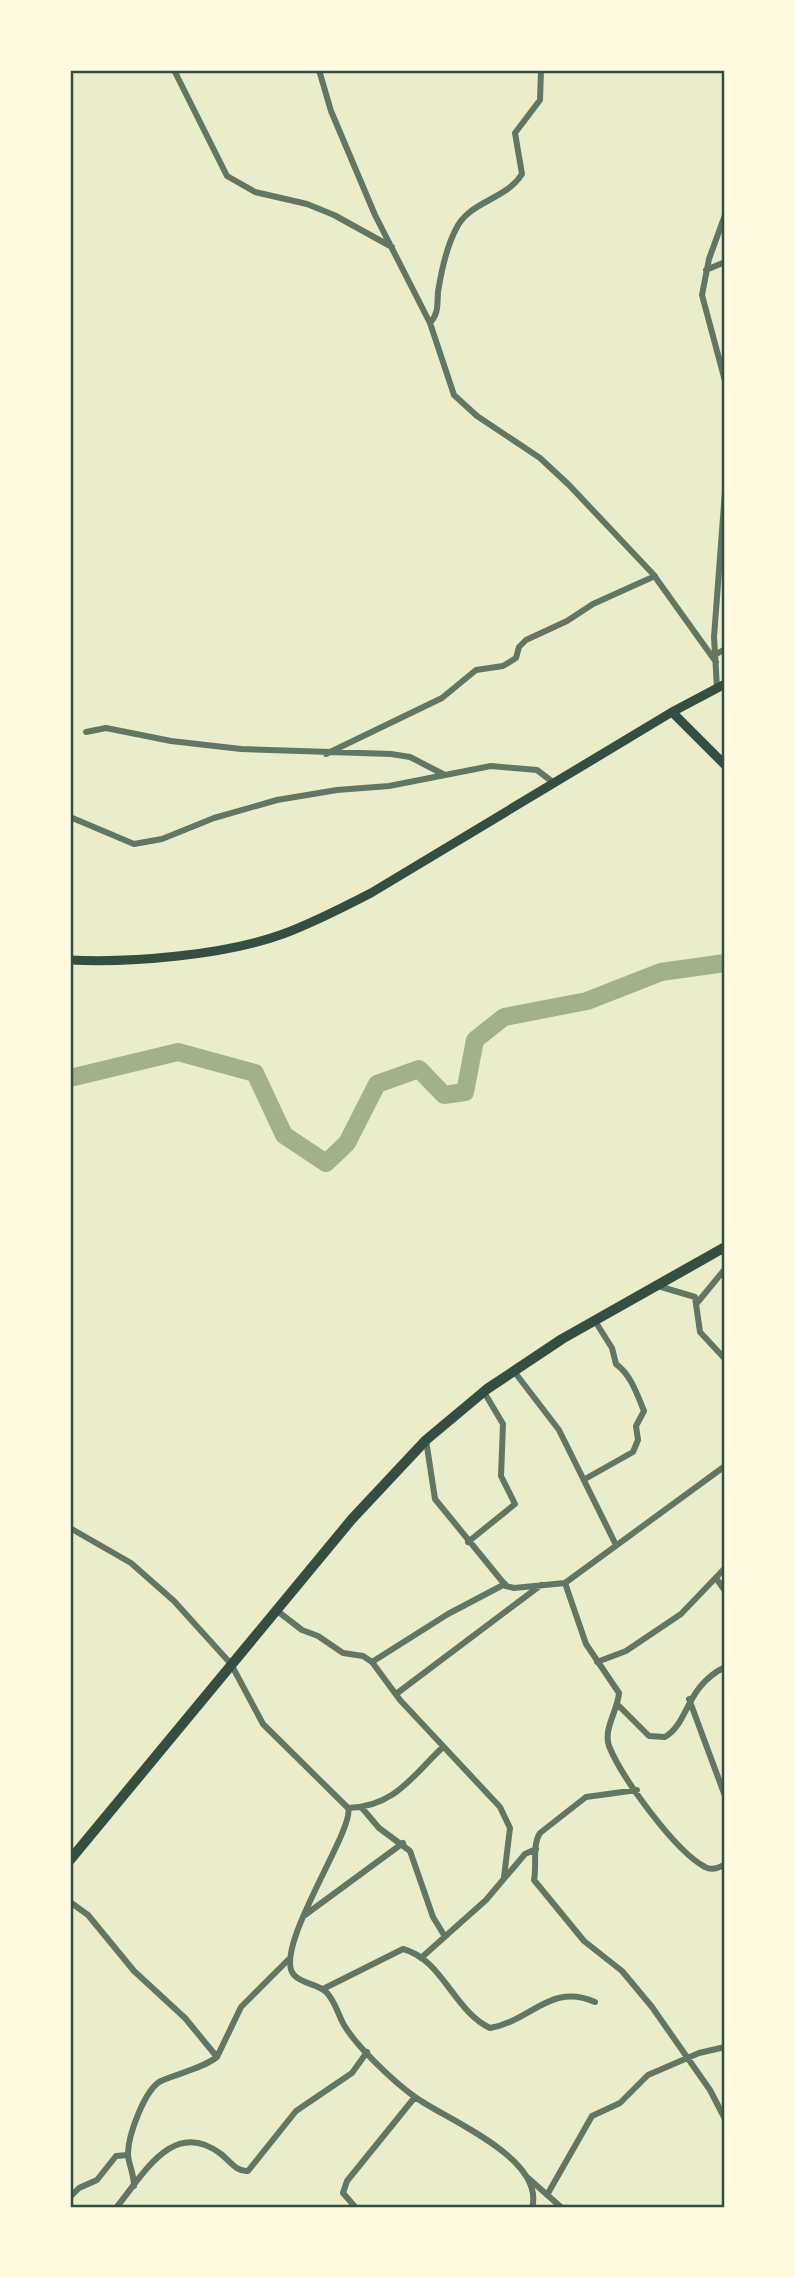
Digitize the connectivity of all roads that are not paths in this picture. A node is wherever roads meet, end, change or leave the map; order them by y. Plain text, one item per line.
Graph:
1 (174, 70) edge
2 (319, 70) edge
3 (541, 70) edge
4 (725, 215) edge
5 (393, 248) junction
6 (725, 262) edge
7 (706, 270) junction
8 (430, 323) junction
9 (725, 381) edge
10 (725, 491) edge
11 (655, 576) junction
12 (725, 649) edge
13 (715, 659) junction
14 (721, 686) edge
15 (672, 712) junction
16 (86, 732) dead end
17 (326, 754) junction
18 (725, 765) edge
19 (443, 774) junction
20 (554, 783) junction
21 (70, 817) edge
22 (70, 960) edge
23 (725, 1247) edge
24 (725, 1269) edge
25 (658, 1286) junction
26 (697, 1303) junction
27 (595, 1321) junction
28 (725, 1359) edge
29 (513, 1370) junction
30 (484, 1392) junction
31 (426, 1440) junction
32 (725, 1466) edge
33 (585, 1479) junction
34 (70, 1528) edge
35 (468, 1542) junction
36 (616, 1545) junction
37 (725, 1568) edge
38 (716, 1578) junction
39 (565, 1583) junction
40 (505, 1584) junction
41 (543, 1584) junction
42 (725, 1591) edge
43 (276, 1609) junction
44 (372, 1662) junction
45 (597, 1662) junction
46 (231, 1664) junction
47 (725, 1667) edge
48 (397, 1694) junction
49 (690, 1699) junction
50 (617, 1704) junction
51 (443, 1747) junction
52 (636, 1790) junction
53 (725, 1796) edge
54 (348, 1808) junction
55 (362, 1808) junction
56 (403, 1843) junction
57 (536, 1849) junction
58 (70, 1860) edge
59 (725, 1864) edge
60 (504, 1877) junction
61 (70, 1902) edge
62 (304, 1917) junction
63 (444, 1935) junction
64 (421, 1958) junction
65 (289, 1959) junction
66 (323, 1989) junction
67 (595, 2002) dead end
68 (725, 2047) edge
69 (367, 2052) junction
70 (217, 2057) junction
71 (687, 2057) junction
72 (415, 2097) junction
73 (725, 2119) edge
74 (128, 2155) junction
75 (526, 2175) junction
76 (134, 2186) junction
77 (547, 2195) junction
78 (70, 2197) edge
79 (116, 2208) edge
80 (356, 2208) edge
81 (532, 2208) edge
82 (562, 2208) edge

1 - 5 street
2 - 5 street
3 - 8 street
4 - 7 street
5 - 8 street
6 - 7 street
7 - 9 street
8 - 11 street
10 - 13 street
11 - 13 street
11 - 17 street
12 - 13 street
13 - 14 street
14 - 15 main road
15 - 18 main road
15 - 20 main road
16 - 17 street
17 - 19 street
19 - 20 street
19 - 21 street
20 - 22 main road
23 - 25 highway
24 - 26 street
25 - 26 street
25 - 27 highway
26 - 28 street
27 - 29 highway
27 - 33 street
29 - 30 highway
29 - 33 street
30 - 31 highway
30 - 35 street
31 - 35 street
31 - 43 highway
32 - 36 street
33 - 36 street
34 - 46 street
35 - 40 street
36 - 39 street
37 - 38 street
38 - 42 street
38 - 45 street
39 - 41 street
39 - 45 street
40 - 41 street
40 - 44 street
41 - 48 street
43 - 44 street
43 - 46 highway
44 - 48 street
45 - 50 street
46 - 54 street
46 - 58 highway
47 - 49 street
48 - 51 street
49 - 50 street
49 - 53 street
50 - 52 street
51 - 55 street
51 - 60 street
52 - 57 street
52 - 59 street
54 - 55 street
54 - 62 street
55 - 56 street
56 - 62 street
56 - 63 street
57 - 60 street
57 - 71 street
60 - 63 street
61 - 70 street
62 - 65 street
63 - 64 street
64 - 66 street
64 - 67 street
65 - 66 street
65 - 70 street
66 - 69 street
68 - 71 street
69 - 72 street
69 - 76 street
70 - 74 street
71 - 73 street
71 - 77 street
72 - 75 street
72 - 80 street
74 - 76 street
74 - 78 street
75 - 77 street
75 - 81 street
76 - 79 street
77 - 82 street

